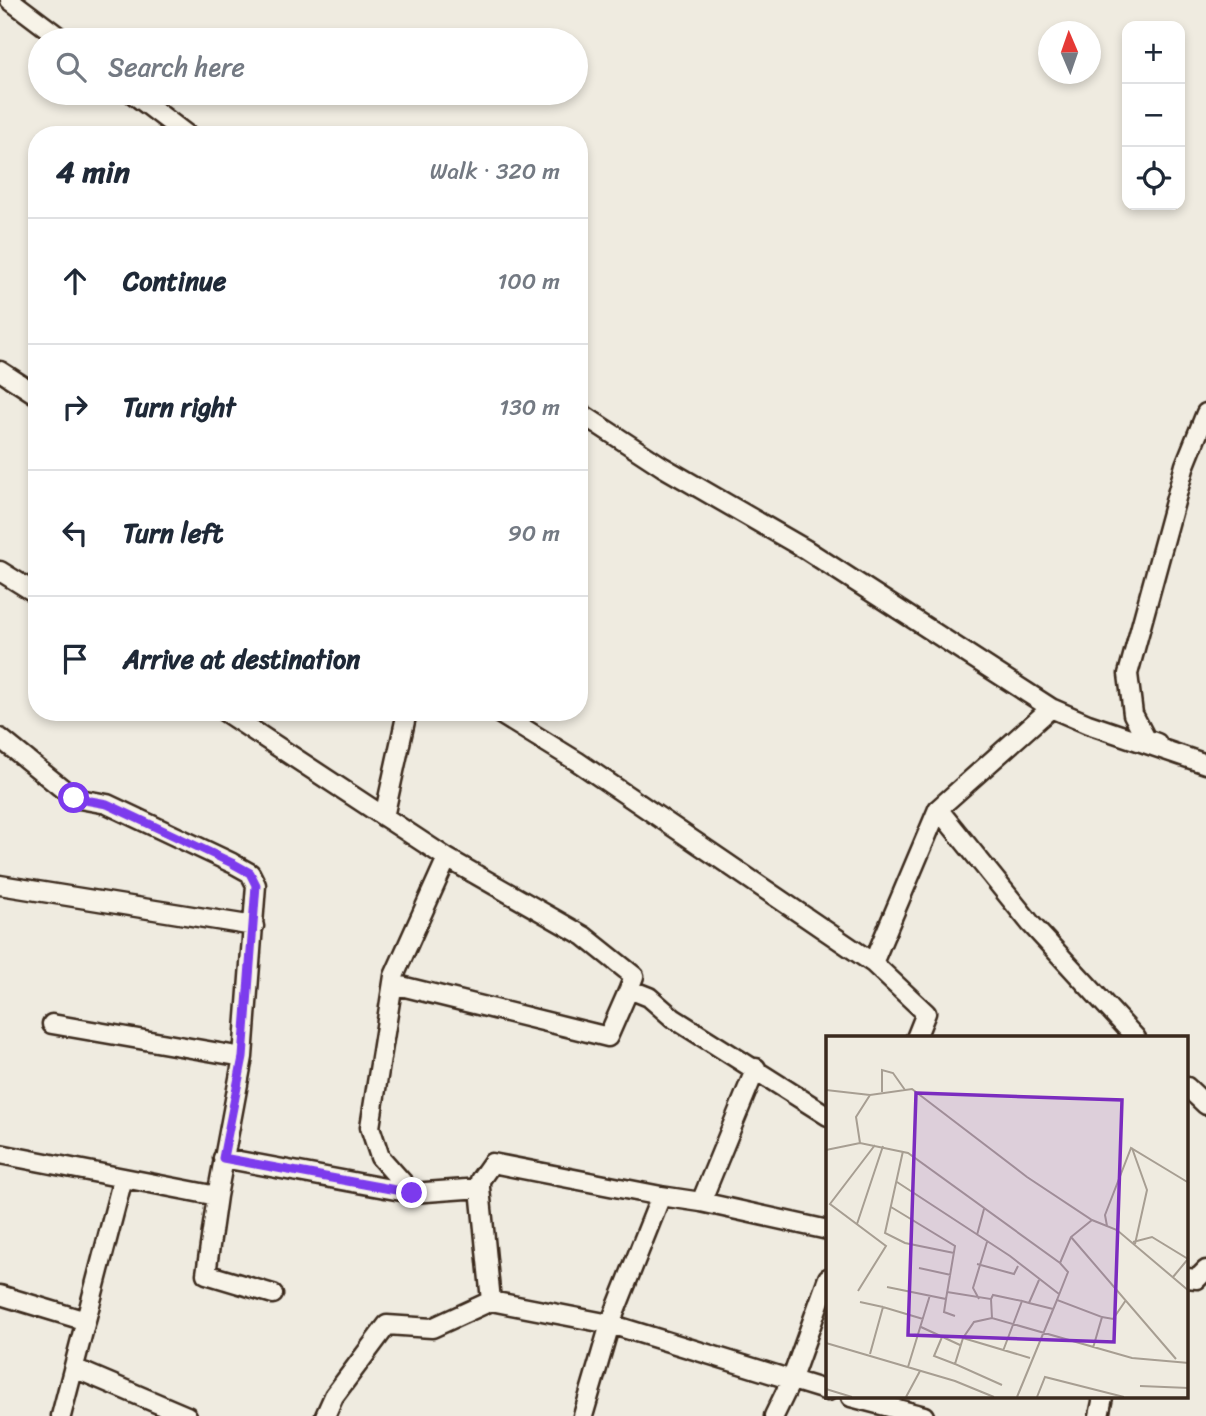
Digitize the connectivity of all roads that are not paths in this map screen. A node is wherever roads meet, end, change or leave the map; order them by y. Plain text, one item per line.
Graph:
1 (10, 0) edge
2 (47, 28) edge
3 (148, 105) edge
4 (175, 126) edge
5 (0, 371) edge
6 (28, 389) edge
7 (1206, 413) edge
8 (588, 418) edge
9 (0, 571) edge
10 (28, 588) edge
11 (1052, 708) junction
12 (239, 721) edge
13 (405, 721) edge
14 (512, 721) edge
15 (0, 738) edge
16 (1204, 763) edge
17 (938, 810) junction
18 (384, 817) junction
19 (447, 858) junction
20 (0, 885) edge
21 (254, 926) junction
22 (873, 963) junction
23 (393, 984) junction
24 (629, 989) junction
25 (52, 1024) dead end
26 (917, 1036) edge
27 (1134, 1036) edge
28 (243, 1057) junction
29 (756, 1068) junction
30 (1188, 1088) edge
31 (1206, 1105) edge
32 (826, 1114) edge
33 (0, 1154) edge
34 (223, 1158) junction
35 (123, 1178) junction
36 (480, 1188) junction
37 (412, 1193) junction
38 (218, 1196) junction
39 (661, 1196) junction
40 (701, 1202) junction
41 (826, 1230) edge
42 (1206, 1270) edge
43 (1188, 1278) edge
44 (826, 1284) edge
45 (272, 1294) dead end
46 (0, 1295) edge
47 (491, 1301) junction
48 (86, 1321) junction
49 (610, 1325) junction
50 (74, 1368) junction
51 (791, 1381) junction
52 (826, 1390) edge
53 (855, 1398) edge
54 (1103, 1398) edge
55 (61, 1416) edge
56 (187, 1416) edge
57 (325, 1416) edge
58 (583, 1416) edge
59 (774, 1416) edge
60 (924, 1416) edge
61 (1099, 1416) edge

1 - 2 street
3 - 4 street
5 - 6 street
7 - 16 street
8 - 11 street
9 - 10 street
11 - 16 street
11 - 17 street
12 - 18 street
13 - 18 street
14 - 22 street
15 - 21 street
17 - 22 street
17 - 27 street
18 - 19 street
19 - 23 street
19 - 24 street
20 - 21 street
21 - 28 street
22 - 26 street
23 - 24 street
23 - 37 street
24 - 29 street
25 - 28 street
28 - 34 street
29 - 32 street
29 - 40 street
30 - 31 street
33 - 35 street
34 - 37 street
34 - 38 street
35 - 38 street
35 - 48 street
36 - 37 street
36 - 39 street
36 - 47 street
38 - 45 street
39 - 40 street
39 - 49 street
40 - 41 street
42 - 43 street
44 - 51 street
46 - 48 street
47 - 49 street
47 - 57 street
48 - 50 street
49 - 51 street
49 - 58 street
50 - 55 street
50 - 56 street
51 - 52 street
51 - 59 street
53 - 60 street
54 - 61 street

